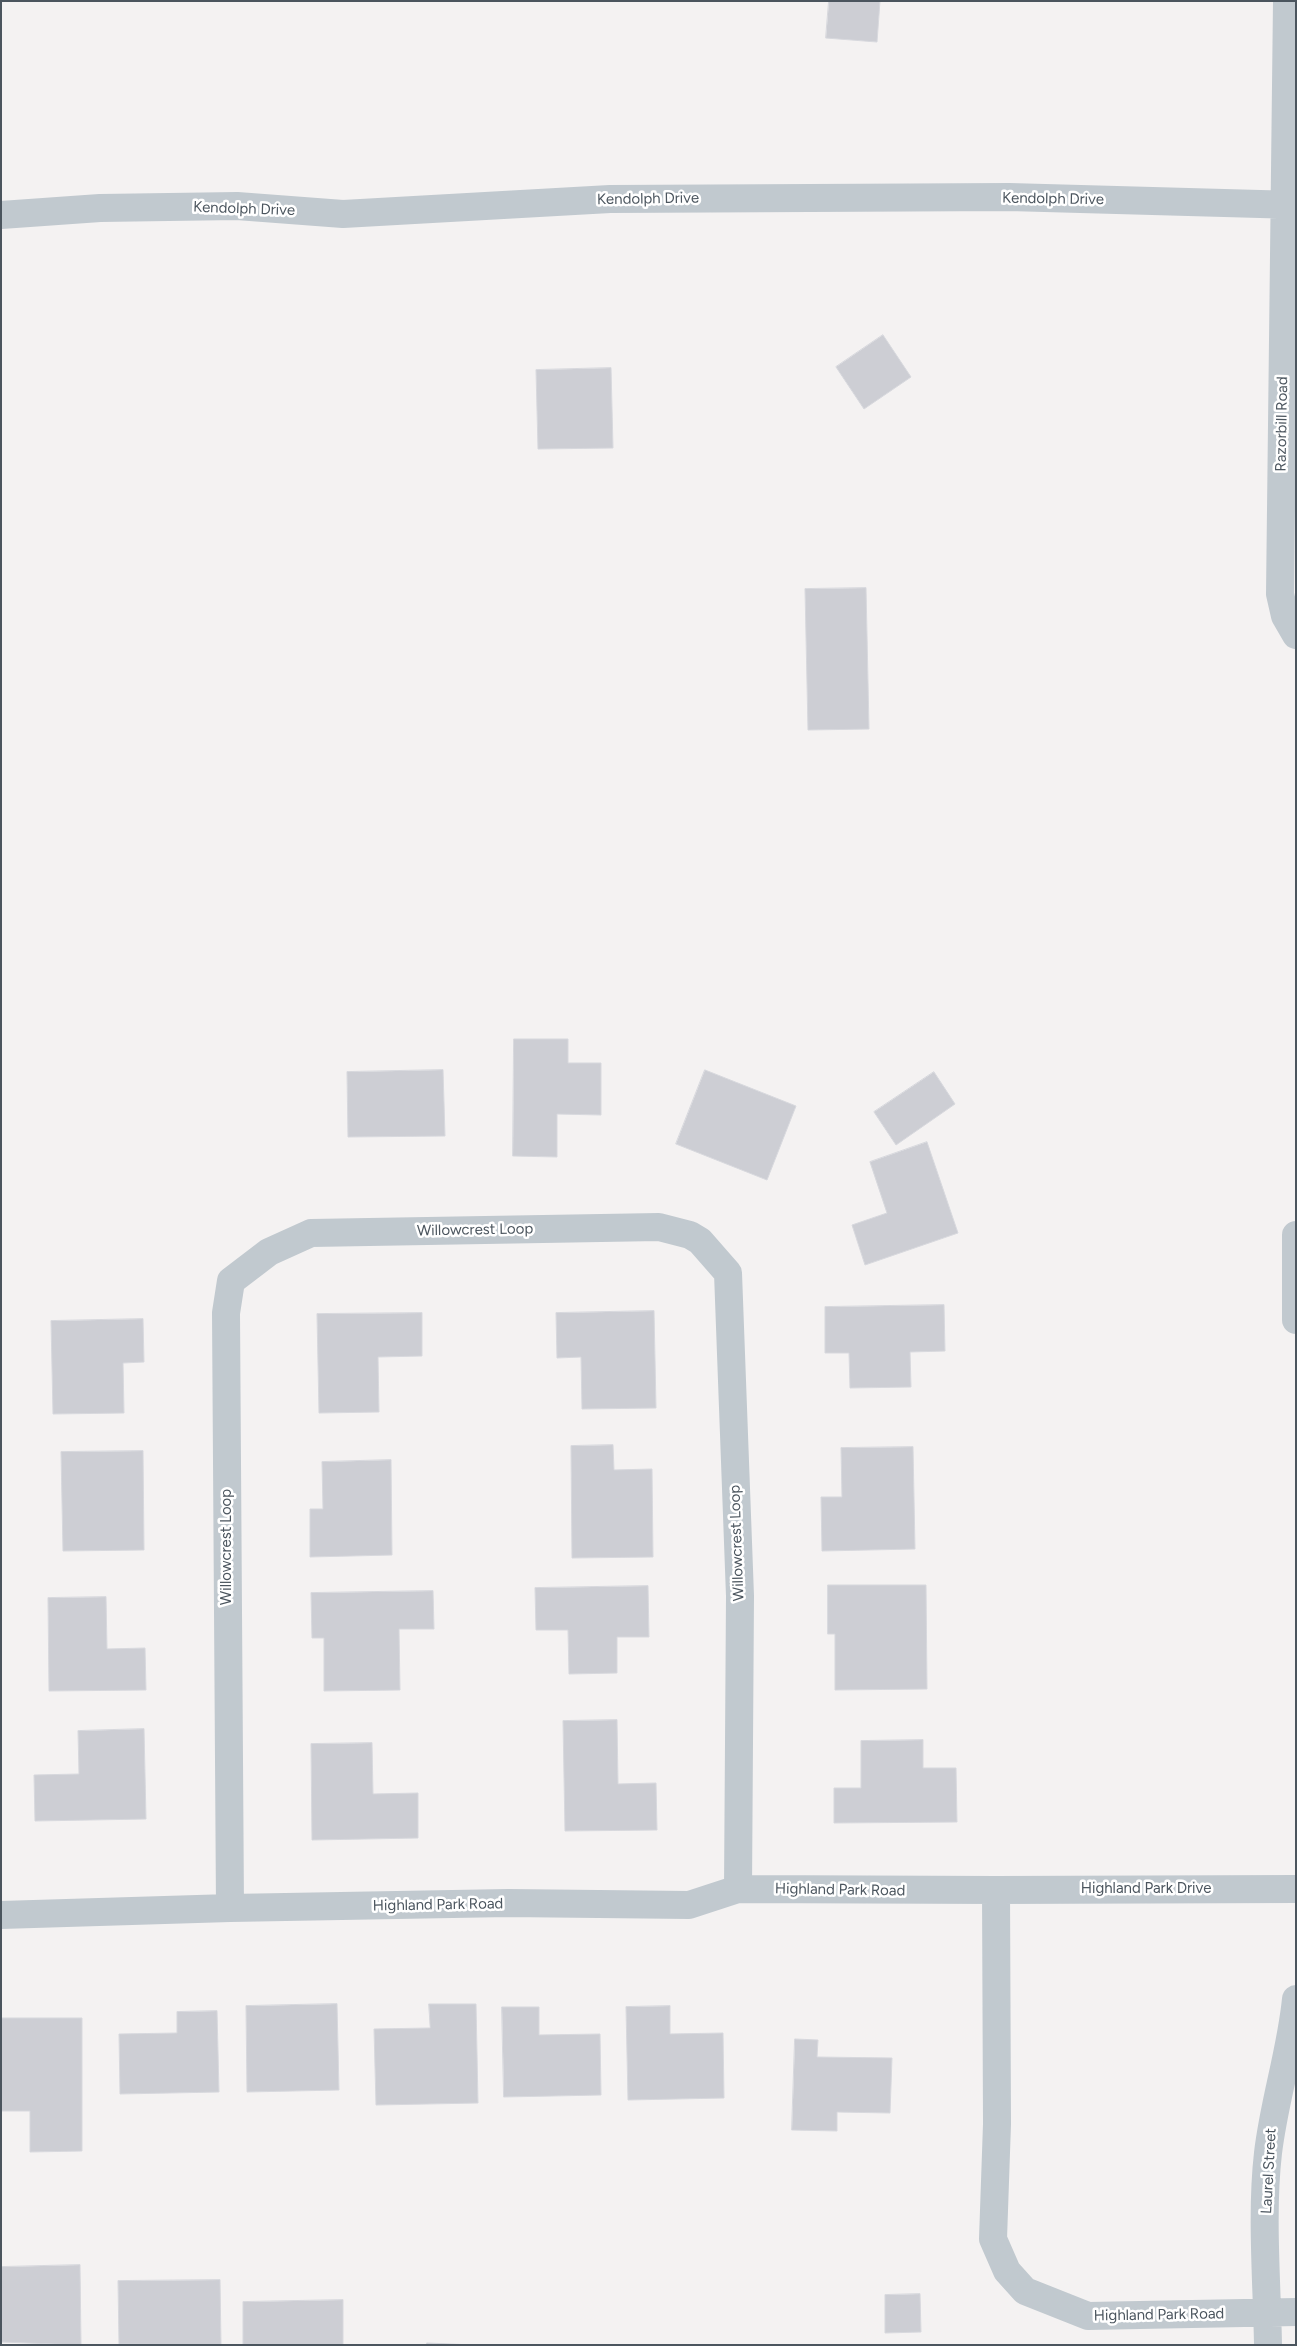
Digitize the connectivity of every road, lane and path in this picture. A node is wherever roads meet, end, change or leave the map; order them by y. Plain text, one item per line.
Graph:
1 (1288, 1) edge
2 (1290, 205) edge
3 (1, 215) edge
4 (1295, 635) edge
5 (1296, 1235) edge
6 (1296, 1320) edge
7 (738, 1889) junction
8 (1296, 1889) edge
9 (996, 1890) junction
10 (230, 1908) junction
11 (1, 1915) edge
12 (1296, 1999) edge
13 (1296, 2312) edge
14 (1268, 2313) junction
15 (1268, 2345) edge

1 - 2 street, Razorbill Road
2 - 3 street, Kendolph Drive
2 - 4 street, Razorbill Road
5 - 6 street
7 - 9 street, Highland Park Road
7 - 10 street, Highland Park Road
7 - 10 street, Willowcrest Loop
8 - 9 street, Highland Park Drive
9 - 14 street, Highland Park Road
10 - 11 street, Highland Park Road
12 - 14 street, Laurel Street
13 - 14 street, Highland Park Road
14 - 15 street, Laurel Street

